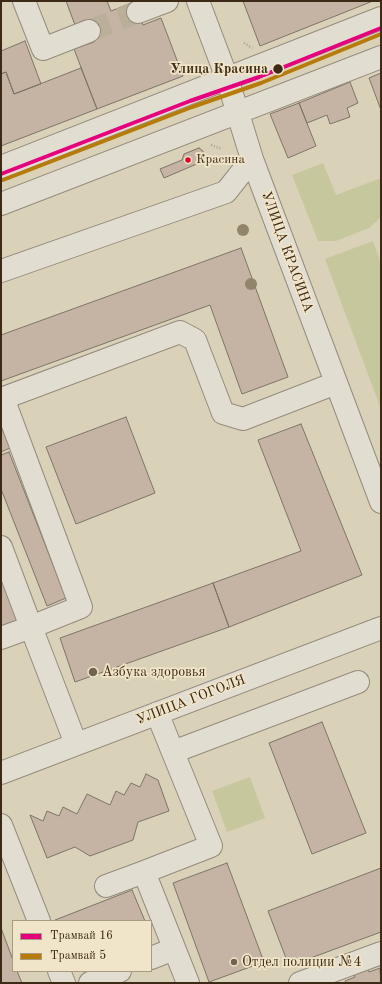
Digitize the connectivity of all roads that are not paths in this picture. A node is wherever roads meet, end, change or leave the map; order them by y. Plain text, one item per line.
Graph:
1 (24, 1) edge
2 (167, 1) edge
3 (198, 1) edge
4 (138, 12) tunnel mouth
5 (381, 18) edge
6 (90, 31) tunnel mouth
7 (381, 57) edge
8 (227, 78) junction
9 (238, 113) junction
10 (252, 159) junction
11 (1, 167) edge
12 (1, 204) edge
13 (1, 271) edge
14 (336, 383) junction
15 (2, 398) edge
16 (381, 502) edge
17 (1, 547) edge
18 (31, 627) junction
19 (381, 628) edge
20 (1, 638) edge
21 (358, 682) dead end
22 (157, 713) junction
23 (76, 744) junction
24 (172, 752) junction
25 (1, 772) edge
26 (1, 825) edge
27 (144, 872) junction
28 (106, 886) dead end
29 (39, 920) edge
30 (174, 949) junction
31 (381, 953) edge
32 (152, 958) edge
33 (59, 972) edge
34 (118, 972) edge
35 (64, 983) edge
36 (90, 983) edge
37 (188, 983) edge
38 (300, 983) edge

1 - 6 street
2 - 4 street
3 - 8 street, УЛИЦА КРАСИНА
5 - 8 street
7 - 9 street
8 - 9 street, УЛИЦА КРАСИНА
8 - 11 street
9 - 10 street, УЛИЦА КРАСИНА
9 - 12 street
10 - 13 street
10 - 14 street, УЛИЦА КРАСИНА
14 - 15 street
14 - 16 street, УЛИЦА КРАСИНА
15 - 18 street
17 - 18 street
18 - 20 street
18 - 23 street
19 - 22 street, УЛИЦА ГОГОЛЯ
21 - 24 street
22 - 23 street, УЛИЦА ГОГОЛЯ
22 - 24 street
23 - 25 street, УЛИЦА ГОГОЛЯ
24 - 27 street
26 - 29 street
27 - 28 street
27 - 30 street
30 - 32 street
30 - 37 street
31 - 38 street
33 - 35 street
34 - 36 street

